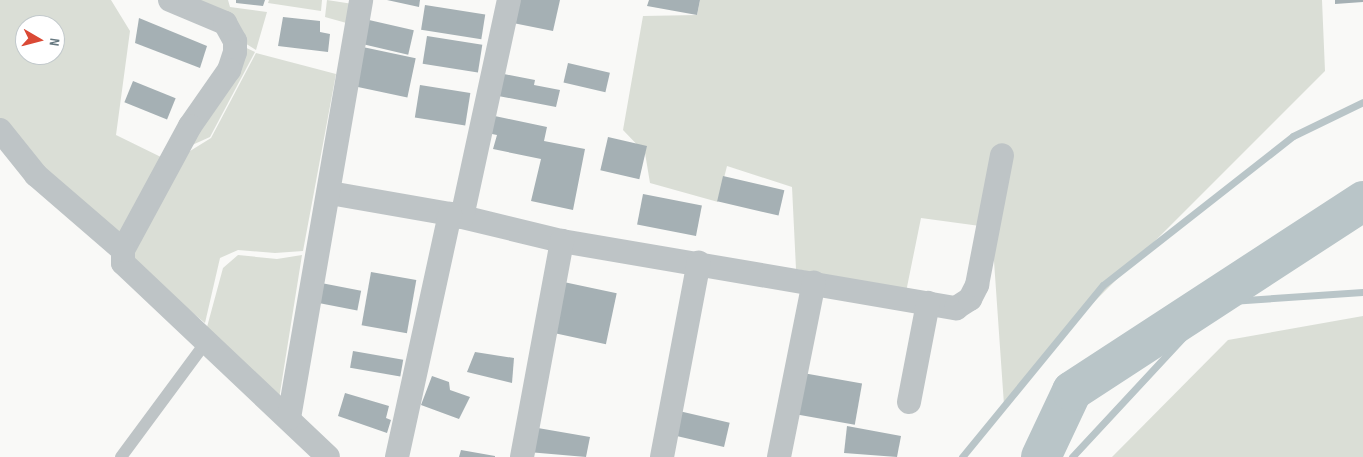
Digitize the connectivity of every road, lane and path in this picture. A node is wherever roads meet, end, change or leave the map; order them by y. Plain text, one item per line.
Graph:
1 (170, 0) edge
2 (361, 0) edge
3 (509, 0) edge
4 (0, 130) edge
5 (1002, 155) dead end
6 (330, 194) junction
7 (456, 216) junction
8 (562, 240) junction
9 (123, 250) junction
10 (699, 262) junction
11 (814, 282) junction
12 (928, 303) junction
13 (206, 342) junction
14 (909, 402) dead end
15 (289, 418) junction
16 (121, 457) edge
17 (328, 457) edge
18 (397, 457) edge
19 (522, 457) edge
20 (662, 457) edge
21 (779, 457) edge

1 - 9 street
2 - 6 street
3 - 7 street
4 - 9 street
5 - 12 street
6 - 7 street
6 - 15 street
7 - 8 street
7 - 18 street
8 - 10 street
8 - 19 street
9 - 13 street
10 - 11 street
10 - 20 street
11 - 12 street
11 - 21 street
12 - 14 street
13 - 15 street
13 - 16 lane
15 - 17 street

